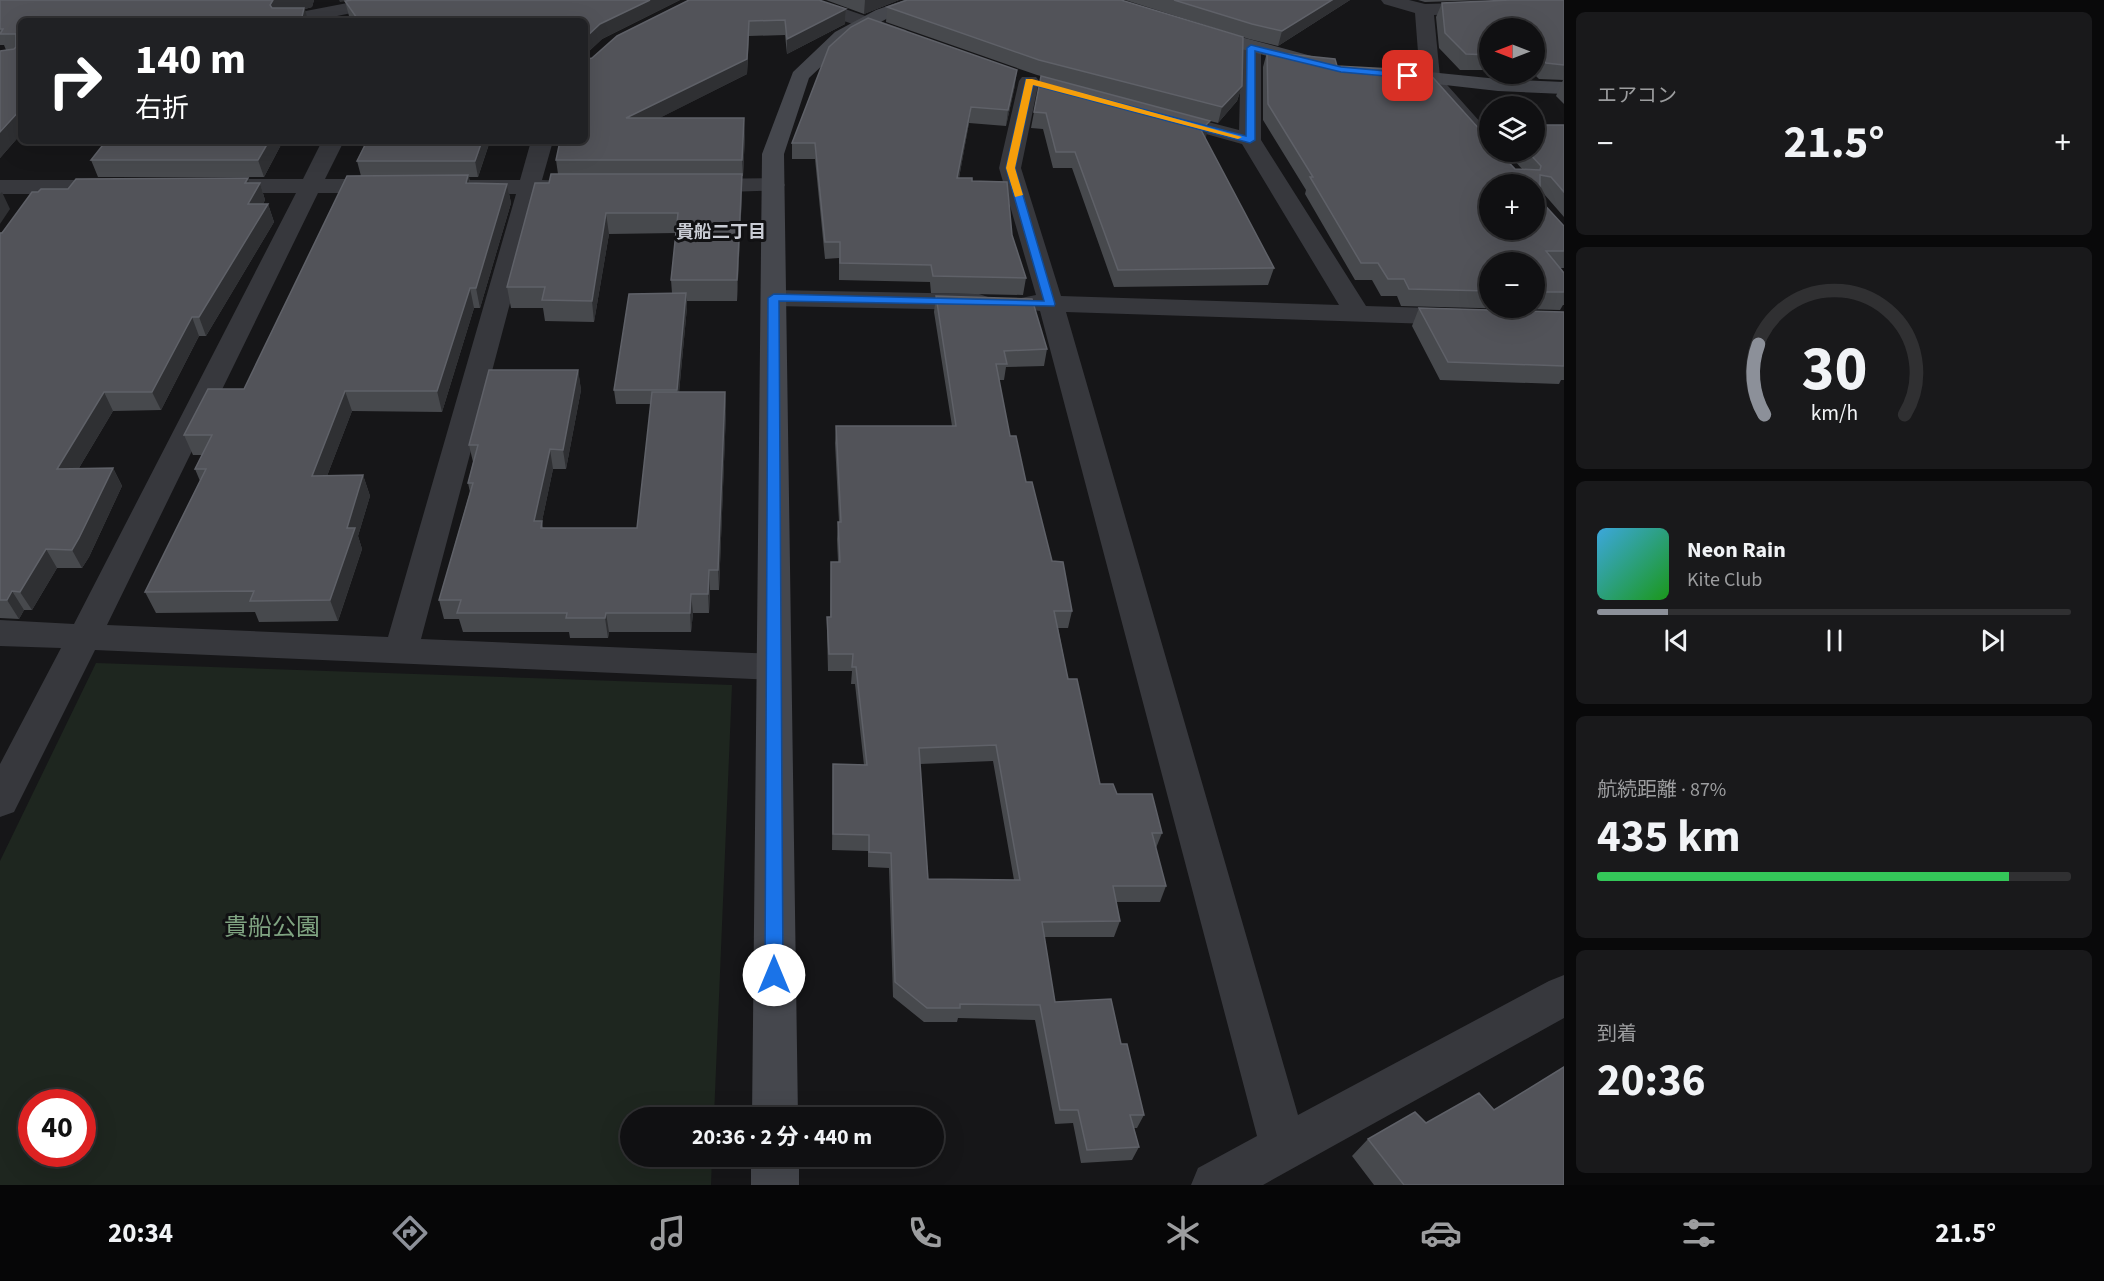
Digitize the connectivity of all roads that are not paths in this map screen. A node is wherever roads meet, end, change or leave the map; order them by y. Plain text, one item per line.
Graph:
1 (390, 0) edge
2 (802, 0) edge
3 (923, 0) edge
4 (1390, 0) edge
5 (1553, 4) edge
6 (1424, 10) junction
7 (322, 12) edge
8 (297, 18) edge
9 (867, 22) junction
10 (1177, 25) edge
11 (921, 42) edge
12 (1251, 48) junction
13 (1330, 67) edge
14 (1375, 73) edge
15 (1430, 78) junction
16 (1029, 80) dead end
17 (1564, 88) edge
18 (1151, 114) edge
19 (1479, 135) edge
20 (1250, 140) junction
21 (332, 144) edge
22 (541, 144) edge
23 (774, 185) junction
24 (193, 186) edge
25 (311, 186) junction
26 (414, 186) edge
27 (599, 186) edge
28 (680, 186) edge
29 (0, 187) edge
30 (135, 187) edge
31 (437, 187) edge
32 (529, 187) junction
33 (774, 298) junction
34 (1050, 304) junction
35 (1357, 313) junction
36 (1479, 317) edge
37 (0, 633) edge
38 (85, 636) junction
39 (401, 650) junction
40 (774, 667) junction
41 (0, 801) edge
42 (1564, 995) edge
43 (775, 1107) edge
44 (1284, 1148) junction
45 (775, 1167) edge
46 (775, 1185) edge
47 (1215, 1185) edge

1 - 7 street
2 - 9 street
3 - 9 street
4 - 6 street
5 - 6 street
6 - 15 street
7 - 8 street
9 - 11 street
9 - 23 street
10 - 12 street
12 - 13 street
12 - 20 street
14 - 15 street
15 - 17 street
15 - 19 street
16 - 34 street
18 - 20 street
20 - 35 street
21 - 25 street
22 - 32 street
23 - 28 street
23 - 33 street
24 - 25 street
25 - 26 street
25 - 38 street
27 - 32 street
29 - 30 street
31 - 32 street
32 - 39 street
33 - 34 street
33 - 40 street
34 - 35 street
34 - 44 street
35 - 36 street
37 - 38 street
38 - 39 street
38 - 41 street
39 - 40 street
40 - 43 street
42 - 44 street
44 - 47 street
45 - 46 street

